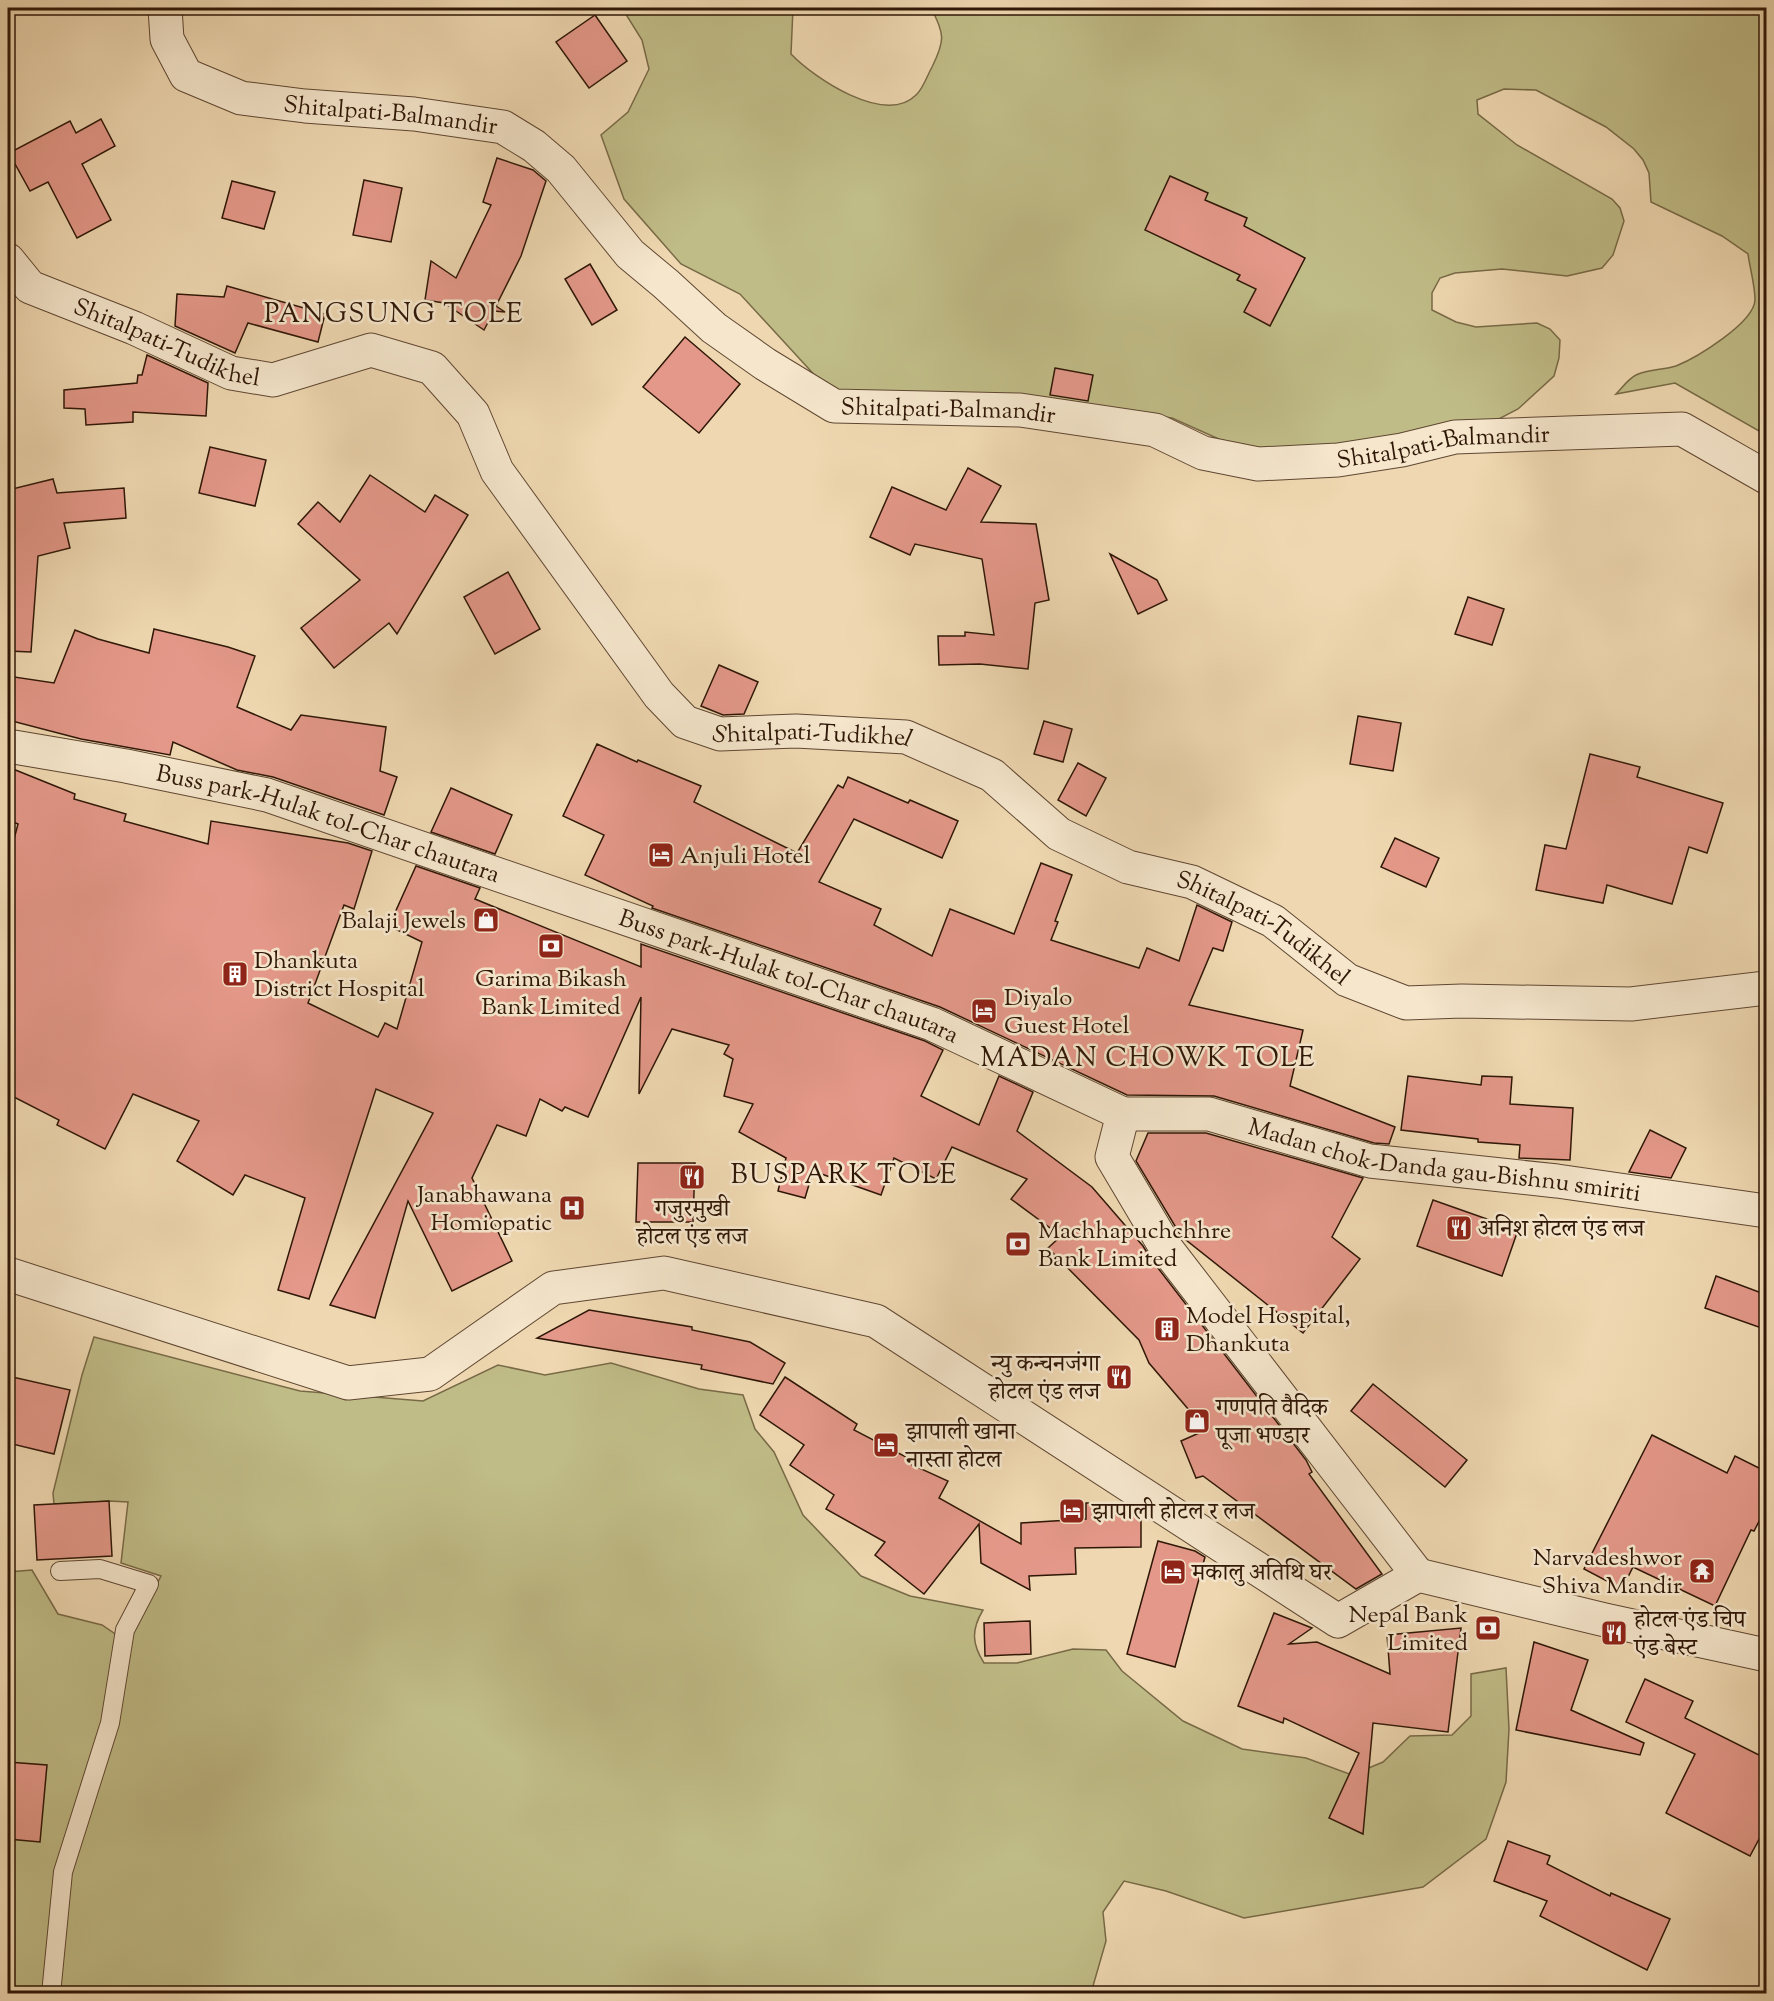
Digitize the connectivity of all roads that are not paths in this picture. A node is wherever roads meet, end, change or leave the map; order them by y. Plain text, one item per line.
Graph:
1 (165, 8) edge
2 (8, 260) edge
3 (1767, 477) edge
4 (8, 746) edge
5 (1767, 988) edge
6 (1123, 1114) junction
7 (1767, 1211) edge
8 (8, 1274) edge
9 (60, 1571) dead end
10 (1418, 1575) junction
11 (1767, 1655) edge
12 (51, 1994) edge

1 - 3 street, Shitalpati-Balmandir
2 - 5 street, Shitalpati-Tudikhel
4 - 6 street, Buss park-Hulak tol-Char chautara
6 - 7 street, Madan chok-Danda gau-Bishnu smiriti
6 - 10 street
8 - 10 street
9 - 12 lane
10 - 11 street

